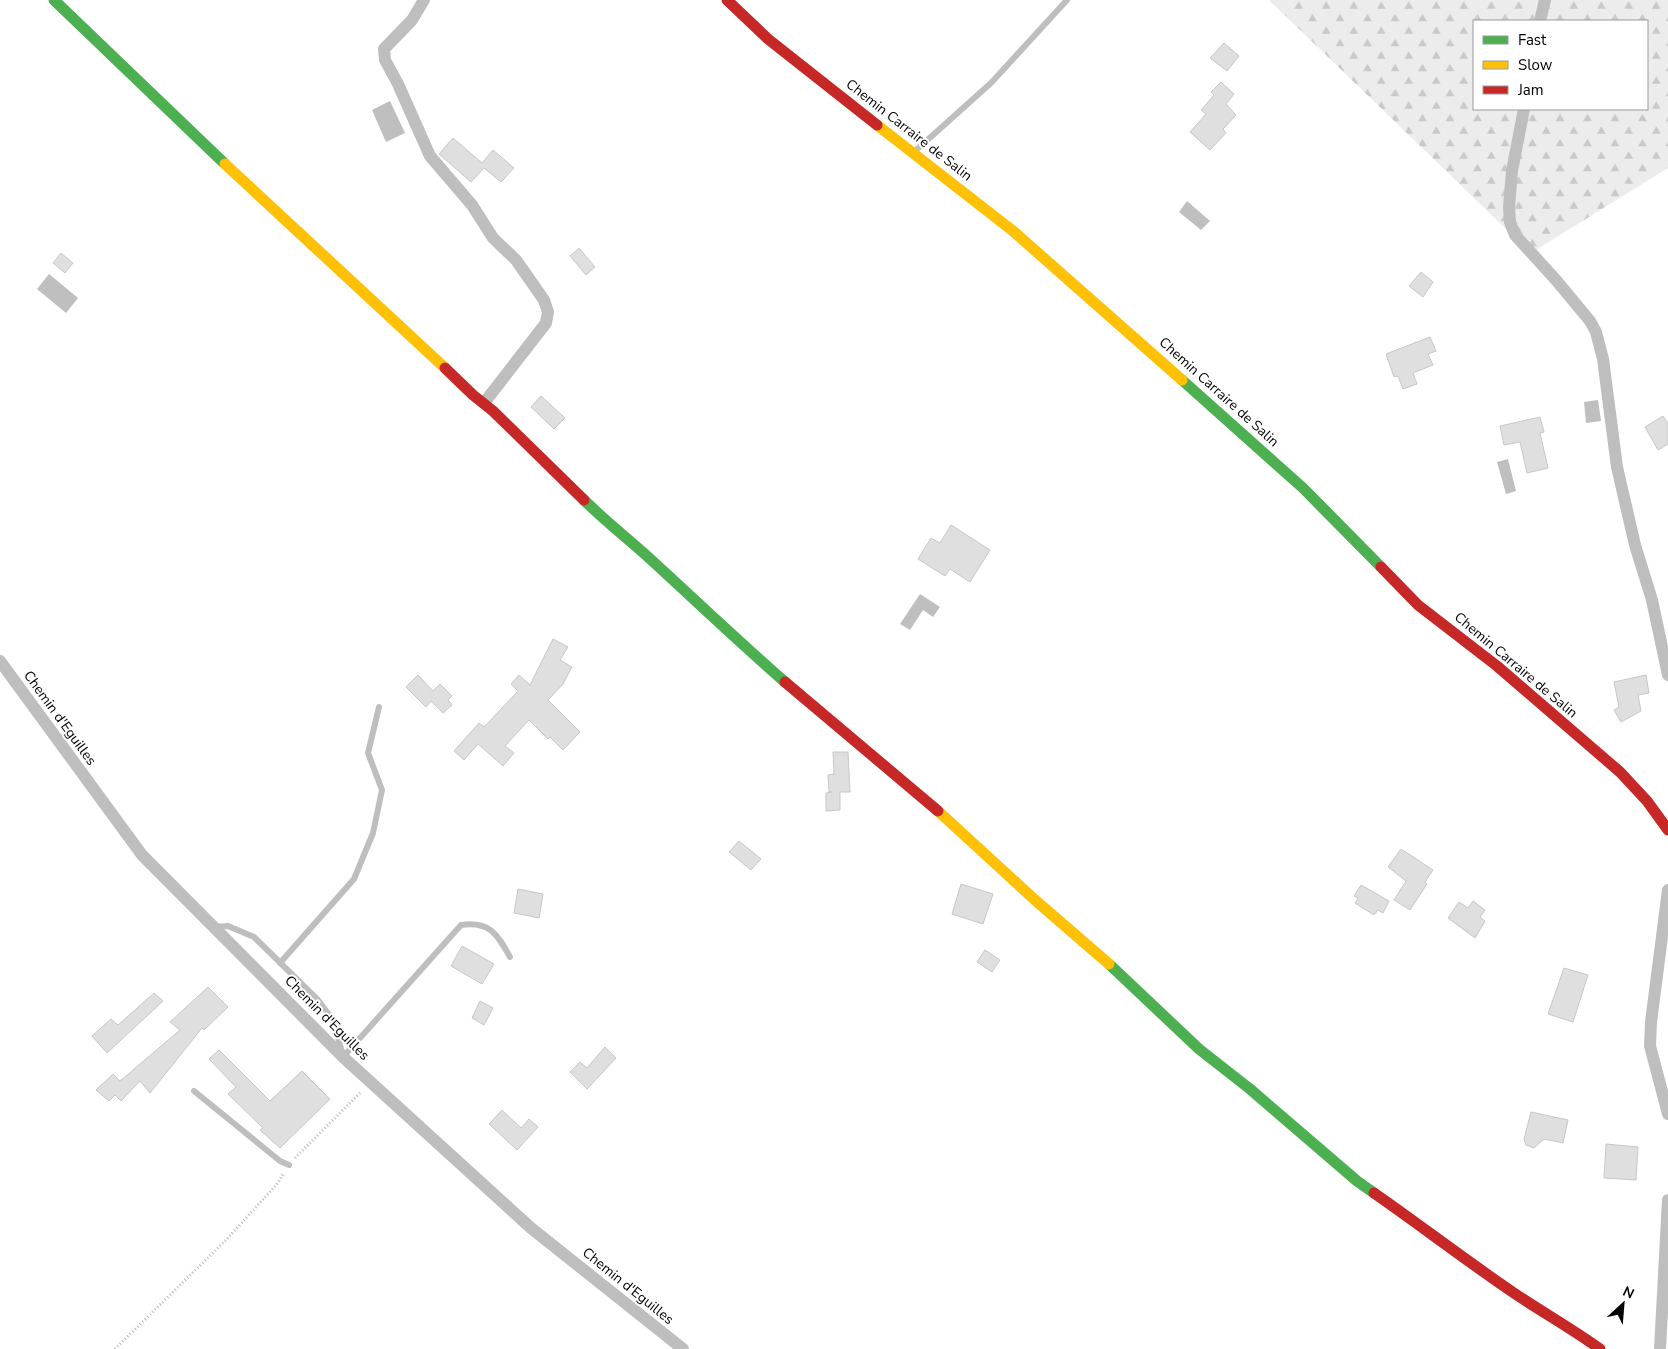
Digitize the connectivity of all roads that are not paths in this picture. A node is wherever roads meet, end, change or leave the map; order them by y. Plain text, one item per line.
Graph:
1 (54, 0) edge
2 (424, 0) edge
3 (727, 0) edge
4 (1067, 0) edge
5 (1545, 0) edge
6 (1540, 20) edge
7 (1524, 110) edge
8 (913, 153) junction
9 (484, 404) junction
10 (0, 661) edge
11 (1668, 675) edge
12 (380, 706) dead end
13 (1668, 830) edge
14 (1668, 890) edge
15 (213, 927) junction
16 (510, 957) dead end
17 (280, 963) junction
18 (343, 1056) junction
19 (194, 1091) dead end
20 (1668, 1114) edge
21 (289, 1165) road end
22 (1668, 1200) edge
23 (682, 1349) edge
24 (1600, 1349) edge
25 (1660, 1349) edge

1 - 9 street
2 - 9 street
3 - 8 street, Chemin Carraire de Salin
4 - 8 lane
5 - 6 street
7 - 11 street
8 - 13 street, Chemin Carraire de Salin
9 - 24 street
10 - 15 street, Chemin d'Eguilles
12 - 17 lane
14 - 20 street
15 - 17 lane
15 - 18 street, Chemin d'Eguilles
16 - 18 lane
17 - 18 lane
18 - 23 street, Chemin d'Eguilles
19 - 21 lane
22 - 25 street

